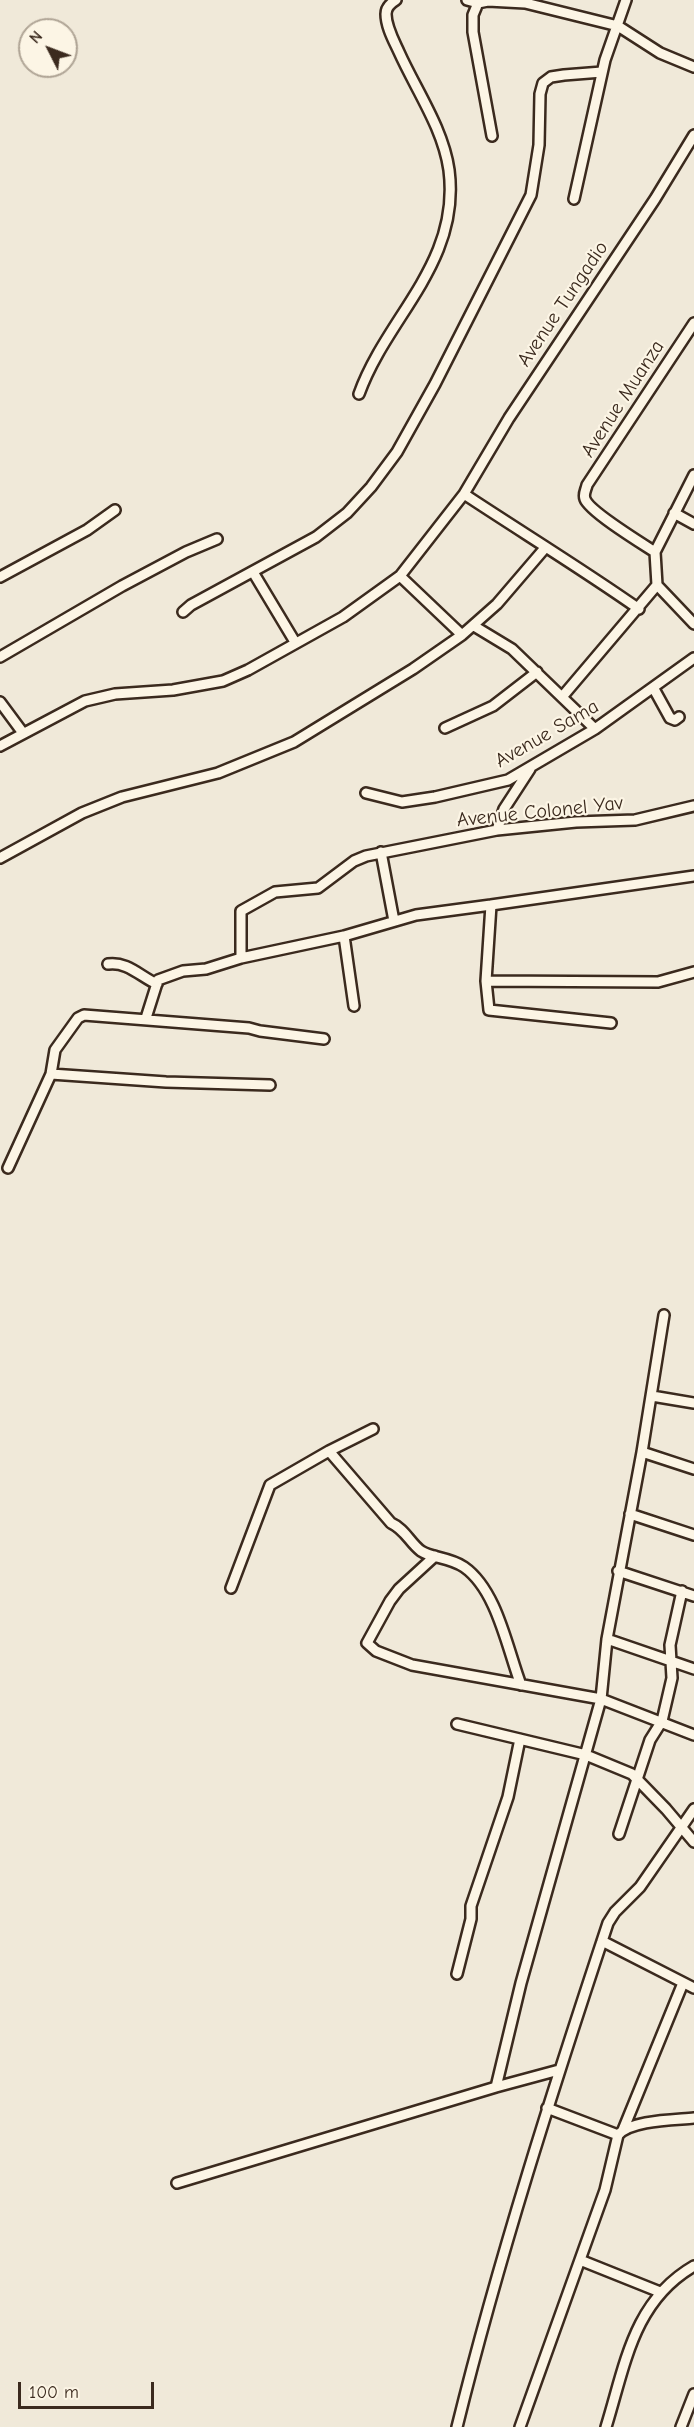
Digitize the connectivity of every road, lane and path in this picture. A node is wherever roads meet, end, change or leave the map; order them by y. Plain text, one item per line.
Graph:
1 (396, 0) edge
2 (467, 0) edge
3 (626, 0) edge
4 (478, 3) junction
5 (618, 26) junction
6 (694, 67) edge
7 (602, 72) junction
8 (694, 135) edge
9 (492, 136) dead end
10 (574, 199) dead end
11 (694, 323) edge
12 (359, 394) dead end
13 (694, 475) edge
14 (464, 494) junction
15 (115, 510) dead end
16 (674, 513) junction
17 (694, 524) edge
18 (217, 539) dead end
19 (545, 548) junction
20 (655, 552) junction
21 (253, 573) junction
22 (400, 576) junction
23 (0, 577) edge
24 (657, 585) junction
25 (639, 609) junction
26 (183, 612) dead end
27 (694, 624) edge
28 (474, 626) junction
29 (462, 635) junction
30 (295, 642) junction
31 (0, 657) edge
32 (694, 658) edge
33 (537, 672) junction
34 (654, 689) junction
35 (562, 697) junction
36 (0, 702) edge
37 (679, 717) dead end
38 (445, 728) dead end
39 (595, 729) junction
40 (23, 733) junction
41 (0, 746) edge
42 (531, 767) junction
43 (366, 793) dead end
44 (694, 806) edge
45 (497, 830) junction
46 (381, 852) junction
47 (0, 858) edge
48 (694, 876) edge
49 (491, 904) junction
50 (394, 921) junction
51 (344, 936) junction
52 (241, 958) junction
53 (108, 964) dead end
54 (694, 972) edge
55 (486, 981) junction
56 (157, 984) junction
57 (354, 1006) dead end
58 (146, 1018) junction
59 (611, 1023) dead end
60 (324, 1039) dead end
61 (51, 1074) junction
62 (270, 1085) dead end
63 (8, 1168) dead end
64 (664, 1315) dead end
65 (652, 1396) junction
66 (694, 1403) edge
67 (373, 1429) dead end
68 (329, 1451) junction
69 (642, 1452) junction
70 (694, 1469) edge
71 (630, 1514) junction
72 (694, 1535) edge
73 (435, 1556) junction
74 (618, 1571) junction
75 (231, 1588) dead end
76 (682, 1591) junction
77 (694, 1596) edge
78 (607, 1639) junction
79 (670, 1661) junction
80 (694, 1669) edge
81 (521, 1685) junction
82 (601, 1699) junction
83 (662, 1721) junction
84 (457, 1724) dead end
85 (694, 1735) edge
86 (520, 1738) junction
87 (586, 1755) junction
88 (638, 1779) junction
89 (694, 1809) edge
90 (681, 1826) junction
91 (619, 1834) dead end
92 (694, 1842) edge
93 (602, 1941) junction
94 (457, 1974) dead end
95 (683, 1983) junction
96 (694, 1988) edge
97 (559, 2070) junction
98 (496, 2087) junction
99 (547, 2108) junction
100 (694, 2118) edge
101 (620, 2132) junction
102 (177, 2183) dead end
103 (580, 2260) junction
104 (694, 2266) edge
105 (660, 2292) junction
106 (694, 2394) edge
107 (457, 2427) edge
108 (520, 2427) edge
109 (606, 2427) edge
110 (681, 2427) edge

1 - 12 street
2 - 4 street
3 - 5 street
4 - 5 street
4 - 9 street
5 - 6 street
5 - 7 street
7 - 10 street
7 - 21 street
8 - 14 street, Avenue Tungadio
11 - 20 street, Avenue Muanza
13 - 16 street
14 - 19 street
14 - 22 street, Avenue Tungadio
15 - 23 street
16 - 17 street
16 - 20 street
18 - 31 street
19 - 25 street
19 - 28 street
20 - 24 street
21 - 26 street
21 - 30 street
22 - 29 street
22 - 30 street, Avenue Tungadio
24 - 25 street
24 - 27 street
25 - 35 street
28 - 29 street
28 - 33 street
29 - 47 street
30 - 40 street, Avenue Tungadio
32 - 34 street, Avenue Sama
33 - 35 street
33 - 38 street
34 - 37 street
34 - 39 street, Avenue Sama
35 - 39 street
36 - 40 street
39 - 42 street, Avenue Sama
40 - 41 street, Avenue Tungadio
42 - 43 street, Avenue Sama
42 - 45 street
44 - 45 street, Avenue Colonel Yav
45 - 46 street, Avenue Colonel Yav
46 - 50 street
46 - 52 street, Avenue Colonel Yav
48 - 49 street
49 - 50 street
49 - 55 street
50 - 51 street
51 - 52 street
51 - 57 street
52 - 56 street
53 - 56 street
54 - 55 street
55 - 59 street
56 - 58 street
58 - 60 street
58 - 61 street
61 - 62 street
61 - 63 street
64 - 65 street
65 - 66 street
65 - 69 street
67 - 68 street
68 - 73 street
68 - 75 street
69 - 70 street
69 - 71 street
71 - 72 street
71 - 74 street
73 - 81 street
73 - 81 street
74 - 76 street
74 - 78 street
76 - 77 street
76 - 79 street
78 - 79 street
78 - 82 street
79 - 80 street
79 - 83 street
81 - 82 street
82 - 83 street
82 - 87 street
83 - 85 street
83 - 88 street
84 - 86 street
86 - 87 street
86 - 94 street
87 - 88 street
87 - 98 street
88 - 90 street
88 - 91 street
89 - 90 street
90 - 92 street
90 - 93 street
93 - 95 street
93 - 97 street
95 - 96 street
95 - 101 street
97 - 98 street
97 - 99 street
98 - 102 street
99 - 101 street
99 - 107 street
100 - 101 street
101 - 103 street
103 - 105 street
103 - 108 street
104 - 105 street
105 - 109 street
106 - 110 street

